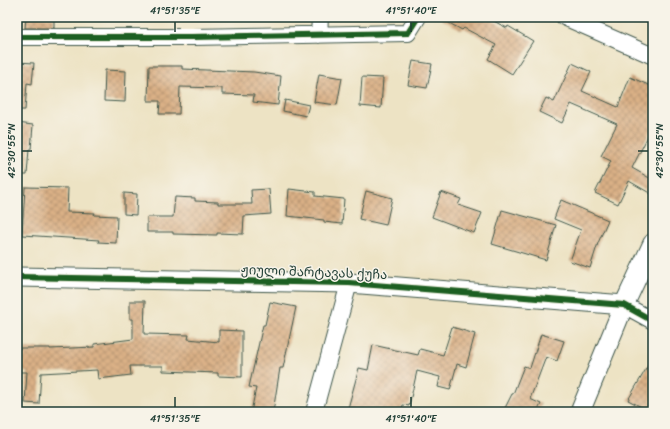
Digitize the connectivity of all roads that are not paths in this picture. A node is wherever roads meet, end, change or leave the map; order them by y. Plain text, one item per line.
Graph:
1 (320, 17) edge
2 (418, 17) edge
3 (564, 17) edge
4 (319, 35) junction
5 (17, 37) edge
6 (653, 56) edge
7 (653, 243) edge
8 (17, 277) edge
9 (350, 283) junction
10 (624, 305) junction
11 (653, 321) edge
12 (314, 412) edge
13 (580, 412) edge

1 - 4 street
2 - 4 street
3 - 6 street
4 - 5 street
7 - 10 street
8 - 9 street, ჟიული შარტავას ქუჩა
9 - 10 street, ჟიული შარტავას ქუჩა
9 - 12 street
10 - 11 street, ჟიული შარტავას ქუჩა
10 - 13 street

